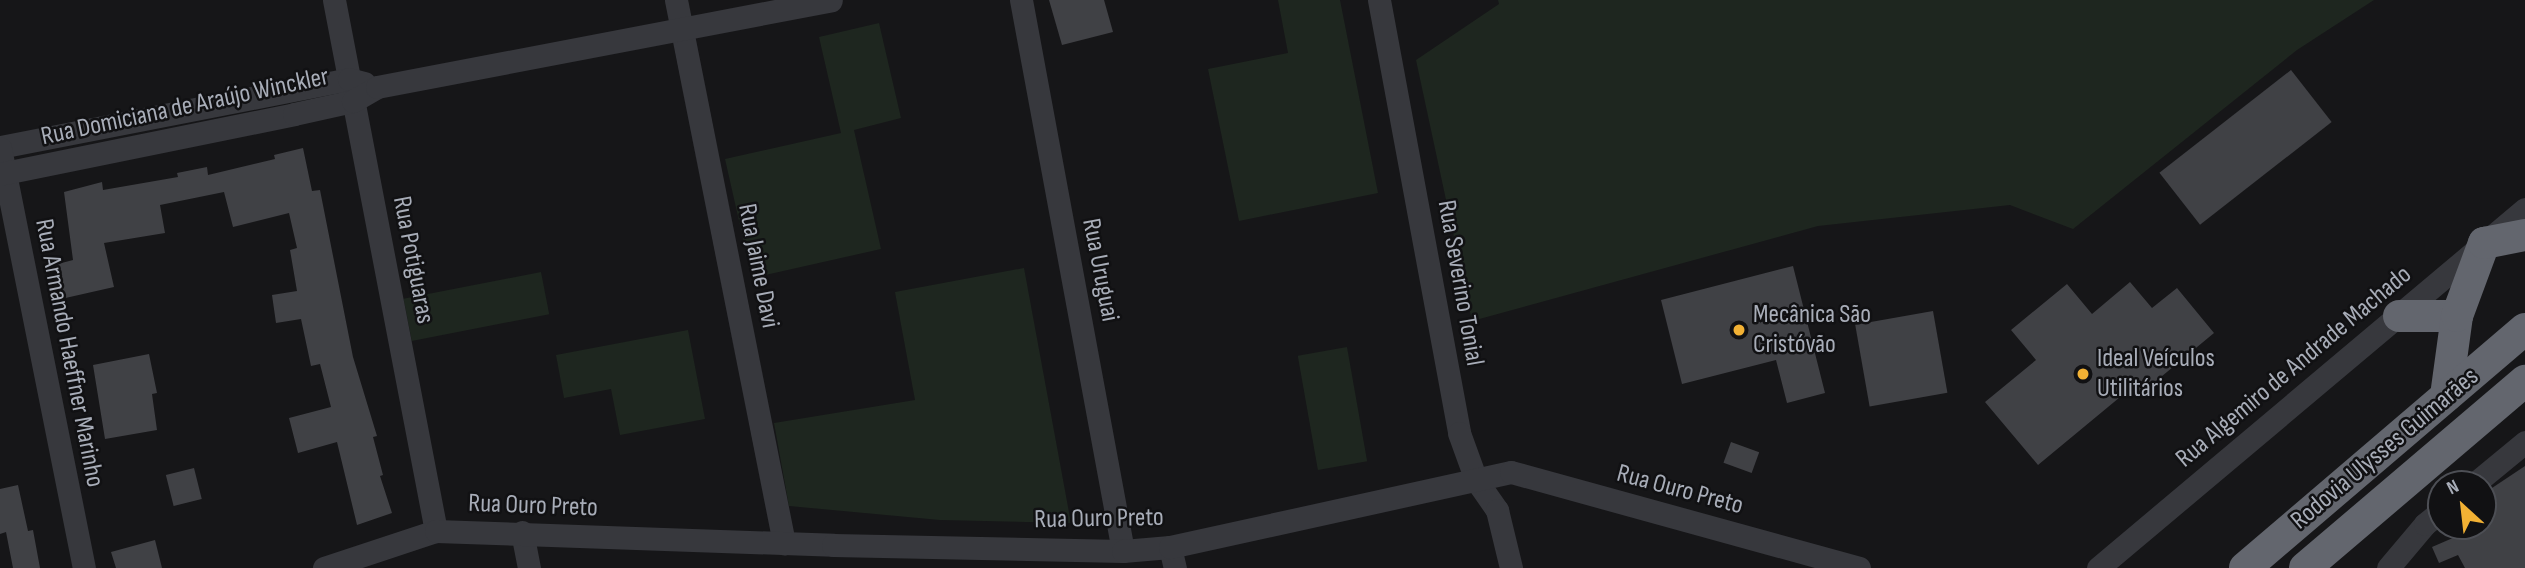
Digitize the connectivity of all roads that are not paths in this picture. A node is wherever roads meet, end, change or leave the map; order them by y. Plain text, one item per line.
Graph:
1 (334, 0) edge
2 (676, 0) edge
3 (831, 0) edge
4 (1021, 0) edge
5 (1379, 0) edge
6 (682, 28) junction
7 (351, 90) junction
8 (216, 105) junction
9 (130, 121) junction
10 (220, 130) junction
11 (133, 147) junction
12 (0, 148) edge
13 (2, 174) edge
14 (2525, 209) edge
15 (2525, 235) edge
16 (2484, 243) junction
17 (2399, 316) junction
18 (2456, 316) junction
19 (2525, 329) edge
20 (2525, 381) edge
21 (2446, 397) junction
22 (2525, 442) edge
23 (2491, 470) edge
24 (1476, 480) junction
25 (2427, 522) edge
26 (436, 531) junction
27 (522, 532) junction
28 (785, 543) junction
29 (1123, 551) junction
30 (1173, 557) edge
31 (84, 568) edge
32 (324, 568) edge
33 (529, 568) edge
34 (1511, 568) edge
35 (1859, 568) edge
36 (2098, 568) edge
37 (2245, 568) edge
38 (2305, 568) edge
39 (2388, 568) edge

1 - 7 street, Rua Potiguaras
2 - 6 street, Rua Jaime Davi
3 - 6 street, Rua Domiciana de Araújo Winckler
4 - 29 street, Rua Uruguai
5 - 24 street, Rua Severino Tonial
6 - 7 street, Rua Domiciana de Araújo Winckler
6 - 28 street, Rua Jaime Davi
7 - 8 street, Rua Domiciana de Araújo Winckler
7 - 10 street, Rua Domiciana de Araújo Winckler
7 - 26 street, Rua Potiguaras
8 - 9 street, Rua Domiciana de Araújo Winckler
8 - 10 street
9 - 11 street
9 - 12 street, Rua Domiciana de Araújo Winckler
10 - 11 street, Rua Domiciana de Araújo Winckler
11 - 13 street, Rua Domiciana de Araújo Winckler
12 - 13 street, Rua Armando Haeffner Marinho
13 - 31 street, Rua Armando Haeffner Marinho
14 - 16 street, Rua Algemiro de Andrade Machado
15 - 16 highway
16 - 17 street, Rua Algemiro de Andrade Machado
16 - 18 highway
17 - 18 highway
17 - 36 street, Rua Algemiro de Andrade Machado
18 - 21 highway
19 - 21 highway, Rodovia Ulysses Guimarães
20 - 38 highway, Rodovia Ulysses Guimarães
21 - 37 highway, Rodovia Ulysses Guimarães
22 - 23 street
24 - 30 street, Rua Ouro Preto
24 - 34 street, Rua Severino Tonial
24 - 35 street, Rua Ouro Preto
25 - 39 street
26 - 27 street, Rua Ouro Preto
26 - 32 street, Rua Ouro Preto
27 - 28 street, Rua Ouro Preto
27 - 33 street
28 - 29 street, Rua Ouro Preto
29 - 30 street, Rua Ouro Preto

